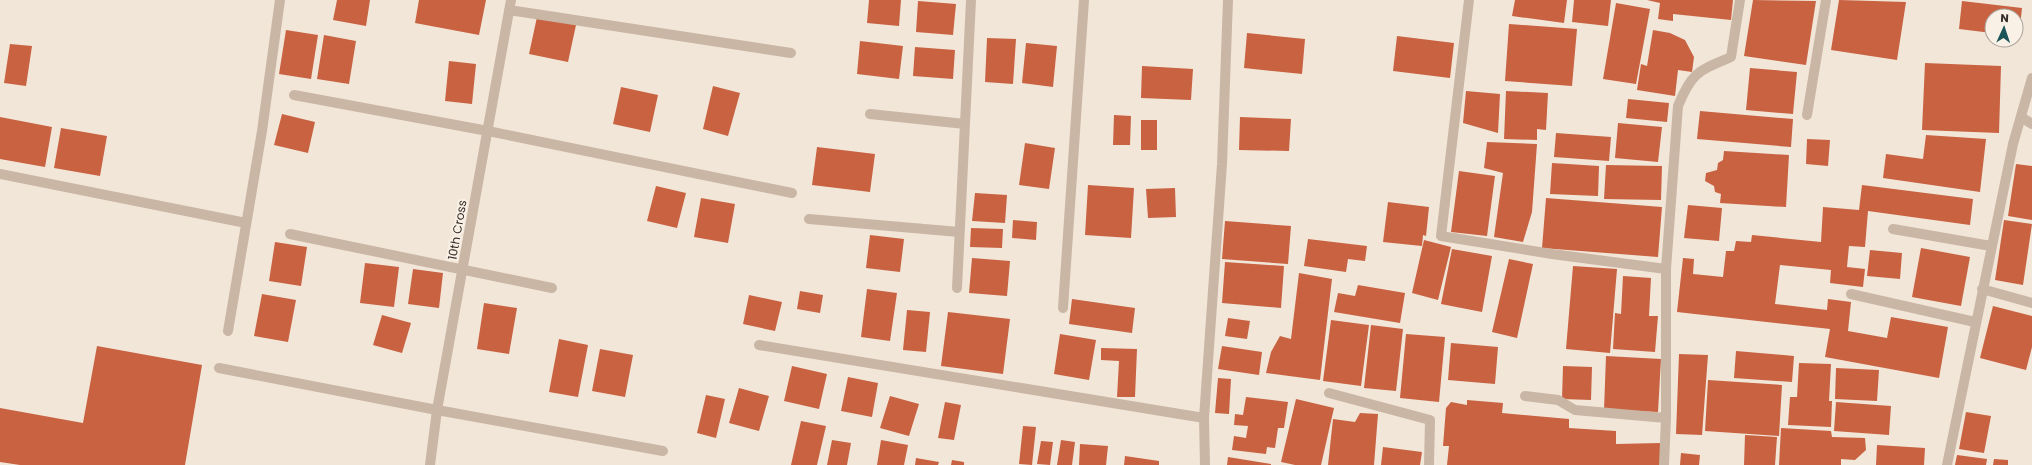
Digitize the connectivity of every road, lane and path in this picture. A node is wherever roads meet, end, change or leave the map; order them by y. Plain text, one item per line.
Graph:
1 (280, 0) edge
2 (971, 0) edge
3 (1084, 0) edge
4 (1228, 0) edge
5 (1468, 0) edge
6 (1740, 0) edge
7 (1826, 0) edge
8 (510, 5) edge
9 (791, 53) dead end
10 (2032, 78) edge
11 (294, 95) dead end
12 (870, 114) dead end
13 (1807, 115) dead end
14 (2021, 117) junction
15 (965, 124) junction
16 (2032, 124) edge
17 (488, 131) junction
18 (0, 174) edge
19 (792, 193) dead end
20 (808, 219) dead end
21 (246, 223) junction
22 (1893, 229) dead end
23 (959, 232) junction
24 (290, 234) dead end
25 (1991, 246) junction
26 (1666, 270) junction
27 (462, 271) junction
28 (552, 288) dead end
29 (957, 288) dead end
30 (1982, 289) junction
31 (1851, 294) dead end
32 (2032, 303) edge
33 (1063, 308) dead end
34 (1975, 322) junction
35 (228, 331) dead end
36 (759, 345) dead end
37 (219, 368) dead end
38 (1329, 393) dead end
39 (1525, 396) dead end
40 (437, 410) junction
41 (1204, 418) junction
42 (1666, 418) junction
43 (663, 451) dead end
44 (430, 465) edge
45 (1205, 465) edge
46 (1429, 465) edge
47 (1664, 465) edge
48 (1947, 465) edge

1 - 21 street
2 - 15 street
3 - 33 street
4 - 41 street
5 - 26 street
6 - 26 street
7 - 13 street
8 - 9 street
8 - 17 street, 10th Cross
10 - 14 street
11 - 17 street
12 - 15 street
14 - 16 street
14 - 25 street
15 - 23 street
17 - 19 street
17 - 27 street, 10th Cross
18 - 21 street
20 - 23 street
21 - 35 street
22 - 25 street
23 - 29 street
24 - 27 street
25 - 30 street
26 - 42 street
27 - 28 street
27 - 40 street, 10th Cross
30 - 32 street
30 - 34 street
31 - 34 street
34 - 48 street
36 - 41 street
37 - 40 street
38 - 46 street
39 - 42 street
40 - 43 street
40 - 44 street, 10th Cross
41 - 45 street
42 - 47 street

